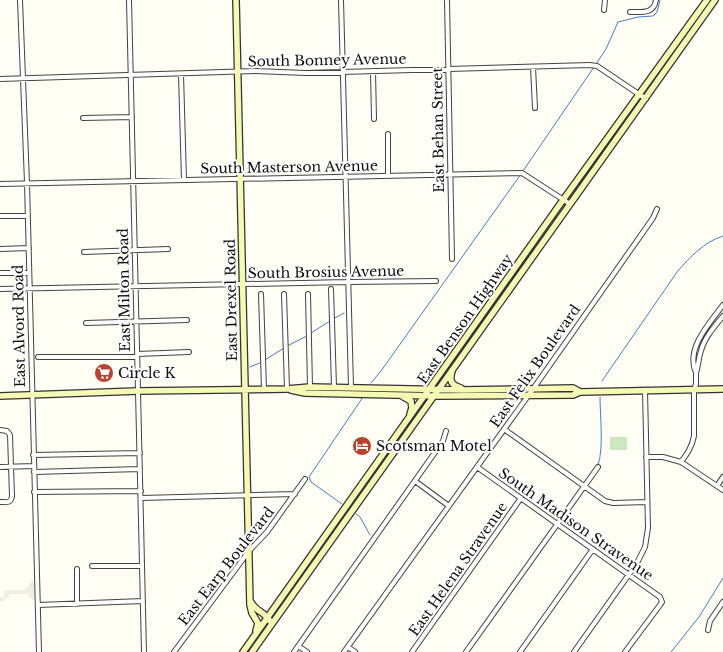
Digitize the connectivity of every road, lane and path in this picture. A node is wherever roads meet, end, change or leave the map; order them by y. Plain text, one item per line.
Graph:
1 (20, 0) edge
2 (129, 0) edge
3 (236, 0) edge
4 (341, 0) edge
5 (447, 0) edge
6 (605, 0) edge
7 (656, 0) edge
8 (707, 0) edge
9 (715, 0) edge
10 (604, 10) dead end
11 (630, 12) dead end
12 (533, 66) junction
13 (448, 68) junction
14 (343, 71) junction
15 (373, 71) junction
16 (238, 72) junction
17 (181, 74) junction
18 (131, 76) junction
19 (22, 78) junction
20 (0, 79) edge
21 (640, 94) junction
22 (646, 99) junction
23 (535, 108) dead end
24 (132, 116) junction
25 (83, 118) dead end
26 (374, 119) dead end
27 (388, 134) dead end
28 (450, 174) junction
29 (388, 176) junction
30 (346, 177) junction
31 (240, 178) junction
32 (184, 180) junction
33 (133, 181) junction
34 (27, 183) junction
35 (0, 184) edge
36 (563, 200) junction
37 (570, 204) junction
38 (657, 209) dead end
39 (0, 216) edge
40 (28, 216) junction
41 (0, 248) edge
42 (28, 248) junction
43 (168, 249) dead end
44 (136, 250) junction
45 (84, 252) dead end
46 (452, 259) dead end
47 (0, 273) edge
48 (29, 273) junction
49 (436, 281) dead end
50 (506, 281) junction
51 (348, 282) junction
52 (242, 284) junction
53 (512, 284) junction
54 (136, 286) junction
55 (0, 289) edge
56 (29, 289) junction
57 (331, 289) dead end
58 (261, 294) dead end
59 (284, 294) dead end
60 (308, 294) dead end
61 (723, 305) edge
62 (723, 316) edge
63 (187, 320) dead end
64 (136, 322) junction
65 (86, 323) dead end
66 (705, 331) junction
67 (711, 332) junction
68 (189, 352) dead end
69 (137, 355) junction
70 (38, 357) dead end
71 (454, 367) junction
72 (696, 373) junction
73 (310, 387) junction
74 (334, 387) junction
75 (351, 387) junction
76 (245, 389) junction
77 (264, 389) junction
78 (287, 389) junction
79 (429, 389) junction
80 (438, 389) junction
81 (532, 389) junction
82 (723, 389) edge
83 (467, 390) junction
84 (645, 390) junction
85 (694, 390) junction
86 (138, 391) junction
87 (580, 392) junction
88 (32, 395) junction
89 (400, 395) junction
90 (0, 396) edge
91 (425, 396) junction
92 (434, 396) junction
93 (528, 396) junction
94 (406, 422) junction
95 (504, 429) junction
96 (0, 430) edge
97 (446, 431) dead end
98 (140, 453) junction
99 (33, 455) junction
100 (646, 457) junction
101 (681, 462) junction
102 (12, 466) junction
103 (34, 466) junction
104 (0, 467) edge
105 (477, 467) junction
106 (598, 467) dead end
107 (140, 469) junction
108 (34, 472) junction
109 (723, 477) edge
110 (305, 479) dead end
111 (415, 482) junction
112 (584, 486) junction
113 (717, 486) junction
114 (723, 490) edge
115 (141, 491) junction
116 (34, 492) junction
117 (248, 494) junction
118 (295, 494) junction
119 (141, 498) junction
120 (521, 498) junction
121 (0, 502) edge
122 (647, 502) junction
123 (449, 506) junction
124 (557, 524) junction
125 (593, 549) junction
126 (249, 551) junction
127 (92, 566) dead end
128 (142, 566) junction
129 (77, 569) dead end
130 (629, 575) junction
131 (250, 600) junction
132 (143, 601) junction
133 (723, 602) edge
134 (78, 604) junction
135 (38, 605) junction
136 (268, 617) junction
137 (272, 624) junction
138 (708, 630) dead end
139 (256, 635) junction
140 (298, 646) junction
141 (348, 647) junction
142 (39, 652) edge
143 (144, 652) edge
144 (174, 652) edge
145 (243, 652) edge
146 (252, 652) edge
147 (294, 652) edge
148 (307, 652) edge
149 (344, 652) edge
150 (355, 652) edge
151 (412, 652) edge
152 (466, 652) edge
153 (520, 652) edge
154 (574, 652) edge
155 (625, 652) edge

1 - 19 street, East Alvord Road
2 - 18 street, East Milton Road
3 - 16 main road, East Drexel Road
4 - 14 street
5 - 13 street, East Behan Street
6 - 10 street
7 - 11 street
8 - 21 main road, East Benson Highway
9 - 22 main road, East Benson Highway
12 - 13 street, South Bonney Avenue
12 - 21 street, South Bonney Avenue
12 - 23 street
13 - 15 street, South Bonney Avenue
13 - 28 street, East Behan Street
14 - 15 street, South Bonney Avenue
14 - 16 street, South Bonney Avenue
14 - 30 street
15 - 26 street
16 - 17 street, South Bonney Avenue
16 - 31 main road, East Drexel Road
17 - 18 street, South Bonney Avenue
17 - 32 street
18 - 19 street, South Bonney Avenue
18 - 24 street, East Milton Road
19 - 20 street, South Bonney Avenue
19 - 34 street, East Alvord Road
21 - 22 street, South Bonney Avenue
21 - 36 main road, East Benson Highway
22 - 37 main road, East Benson Highway
24 - 25 street
24 - 33 street, East Milton Road
27 - 29 street
28 - 29 street, South Masterson Avenue
28 - 36 street, South Masterson Avenue
28 - 46 street, East Behan Street
29 - 30 street, South Masterson Avenue
30 - 31 street, South Masterson Avenue
30 - 51 street
31 - 32 street, South Masterson Avenue
31 - 52 main road, East Drexel Road
32 - 33 street, South Masterson Avenue
33 - 34 street, South Masterson Avenue
33 - 44 street, East Milton Road
34 - 35 street, South Masterson Avenue
34 - 40 street, East Alvord Road
36 - 37 street, South Masterson Avenue
36 - 50 main road, East Benson Highway
37 - 53 main road, East Benson Highway
38 - 81 street, East Felix Boulevard
39 - 40 street
40 - 42 street, East Alvord Road
41 - 42 street
42 - 48 street, East Alvord Road
43 - 44 street
44 - 45 street
44 - 54 street, East Milton Road
47 - 48 street
48 - 56 street, East Alvord Road
49 - 51 street, South Brosius Avenue
50 - 53 main road
50 - 79 main road, East Benson Highway
51 - 52 street, South Brosius Avenue
51 - 75 street
52 - 54 street, South Brosius Avenue
52 - 76 main road, East Drexel Road
53 - 71 main road, East Benson Highway
54 - 56 street, South Brosius Avenue
54 - 64 street, East Milton Road
55 - 56 street, South Brosius Avenue
56 - 88 street, East Alvord Road
57 - 74 street
58 - 77 street
59 - 78 street
60 - 73 street
61 - 66 street
62 - 67 street
63 - 64 street
64 - 65 street
64 - 69 street, East Milton Road
66 - 67 street
66 - 72 street
67 - 72 street
68 - 69 street
69 - 70 street
69 - 86 street, East Milton Road
71 - 80 main road, East Benson Highway
71 - 83 main road
72 - 85 street
73 - 74 main road
73 - 78 main road
74 - 75 main road
75 - 79 main road
76 - 77 main road
76 - 86 main road
76 - 117 main road, East Drexel Road
77 - 78 main road
78 - 89 main road
79 - 80 main road
79 - 91 main road, East Benson Highway
80 - 83 main road
80 - 92 main road, East Benson Highway
81 - 83 main road
81 - 87 main road
81 - 93 street, East Felix Boulevard
82 - 85 main road
84 - 85 main road
84 - 87 main road
84 - 100 street
85 - 101 street
86 - 88 main road
86 - 98 street, East Milton Road
87 - 93 main road
88 - 90 main road
88 - 99 street, East Alvord Road
89 - 91 main road
89 - 94 main road
91 - 92 main road
91 - 94 main road, East Benson Highway
92 - 93 main road
92 - 137 main road, East Benson Highway
93 - 95 street, East Felix Boulevard
94 - 136 main road, East Benson Highway
95 - 105 street, East Felix Boulevard
95 - 112 street
96 - 102 street
97 - 111 street
98 - 99 street
98 - 107 street, East Milton Road
99 - 103 street, East Alvord Road
100 - 101 street
100 - 122 street
101 - 113 street
102 - 103 street
102 - 104 street
102 - 121 street
103 - 108 street, East Alvord Road
105 - 120 street, South Madison Stravenue
105 - 123 street, East Felix Boulevard
106 - 112 street
107 - 108 street
107 - 115 street, East Milton Road
108 - 116 street, East Alvord Road
109 - 113 street
110 - 118 street, East Earp Boulevard
111 - 123 street
111 - 140 street
112 - 122 street
112 - 124 street
113 - 114 street
115 - 116 street
115 - 119 street, East Milton Road
116 - 135 street, East Alvord Road
117 - 118 street
117 - 119 street
117 - 126 main road, East Drexel Road
118 - 126 street, East Earp Boulevard
119 - 128 street, East Milton Road
120 - 124 street, South Madison Stravenue
120 - 151 street, East Helena Stravenue
122 - 130 street
123 - 141 street, East Felix Boulevard
124 - 125 street, South Madison Stravenue
124 - 152 street
125 - 130 street, South Madison Stravenue
125 - 153 street
126 - 131 main road, East Drexel Road
126 - 144 street, East Earp Boulevard
127 - 128 street
128 - 132 street, East Milton Road
129 - 134 street
130 - 154 street
130 - 155 street, South Madison Stravenue
131 - 136 main road
131 - 139 main road, East Drexel Road
132 - 134 street
132 - 143 street, East Milton Road
133 - 138 street
134 - 135 street
135 - 142 street, East Alvord Road
136 - 137 main road
136 - 139 main road, East Benson Highway
137 - 146 main road, East Benson Highway
139 - 145 main road, East Benson Highway
140 - 147 street
140 - 148 street
141 - 149 street, East Felix Boulevard
141 - 150 street

